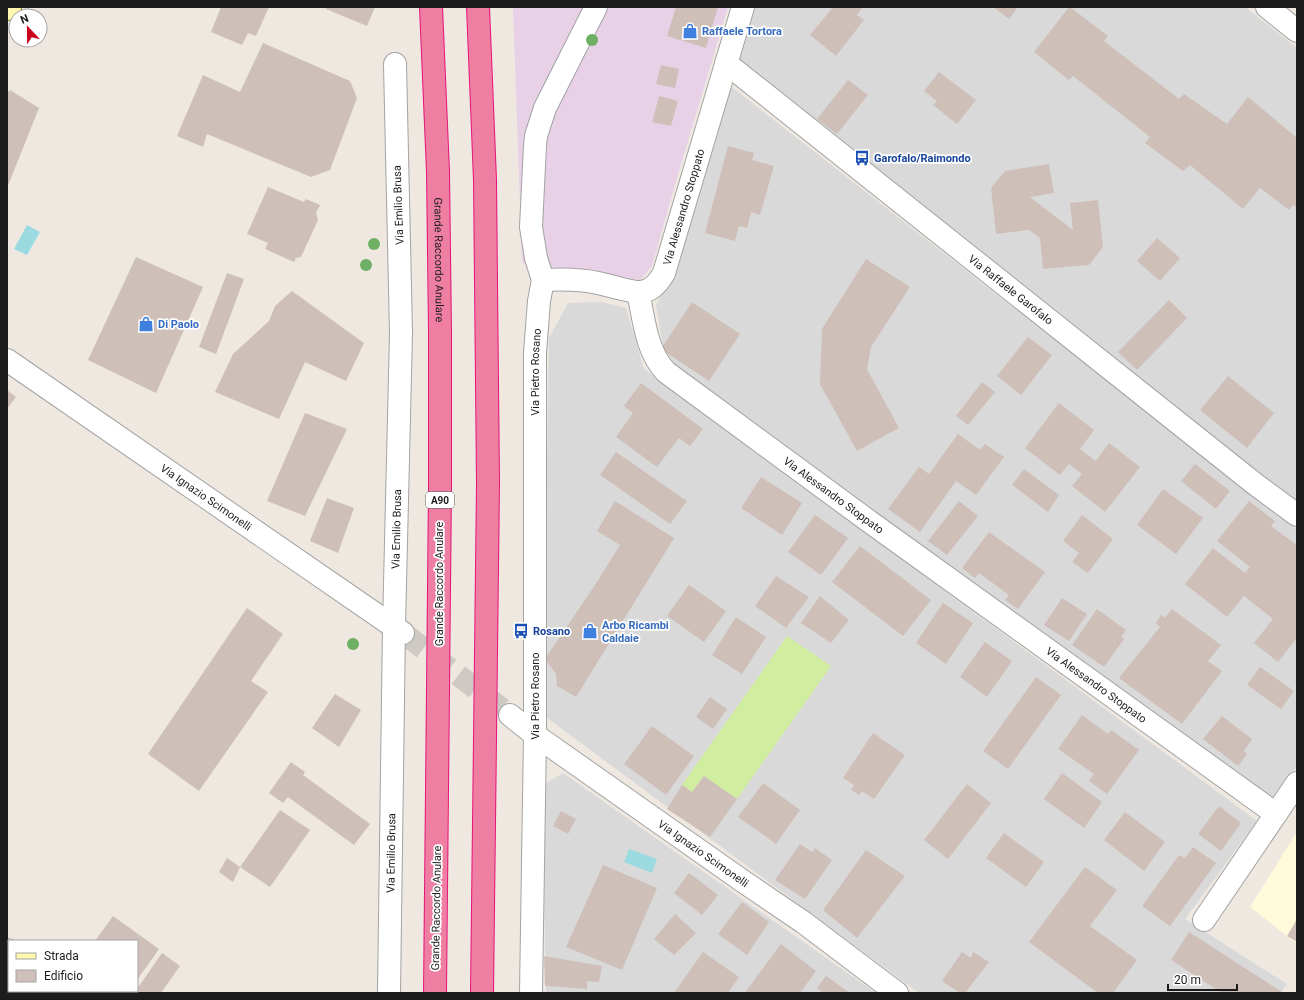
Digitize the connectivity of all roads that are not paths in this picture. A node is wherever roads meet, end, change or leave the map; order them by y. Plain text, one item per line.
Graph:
1 (10, 7) edge
2 (431, 7) edge
3 (478, 7) edge
4 (596, 7) edge
5 (743, 7) edge
6 (1267, 7) edge
7 (7, 9) edge
8 (1297, 31) edge
9 (726, 63) junction
10 (394, 64) dead end
11 (542, 280) junction
12 (638, 292) junction
13 (7, 360) edge
14 (1297, 515) edge
15 (400, 631) junction
16 (510, 715) tunnel mouth
17 (535, 734) junction
18 (1297, 783) edge
19 (1276, 814) junction
20 (1204, 920) dead end
21 (389, 993) edge
22 (435, 993) edge
23 (482, 993) edge
24 (531, 993) edge
25 (897, 993) edge

1 - 7 street
2 - 22 highway, Grande Raccordo Anulare / A90
3 - 23 highway
4 - 11 street
5 - 9 street, Via Alessandro Stoppato
6 - 8 street
9 - 12 street, Via Alessandro Stoppato
9 - 14 street, Via Raffaele Garofalo
10 - 15 street, Via Emilio Brusa
11 - 12 street
11 - 17 street, Via Pietro Rosano
12 - 19 street, Via Alessandro Stoppato
13 - 15 street, Via Ignazio Scimonelli
15 - 21 street, Via Emilio Brusa
16 - 17 street, Via Ignazio Scimonelli
17 - 24 street, Via Pietro Rosano
17 - 25 street, Via Ignazio Scimonelli
18 - 19 street
19 - 20 street

